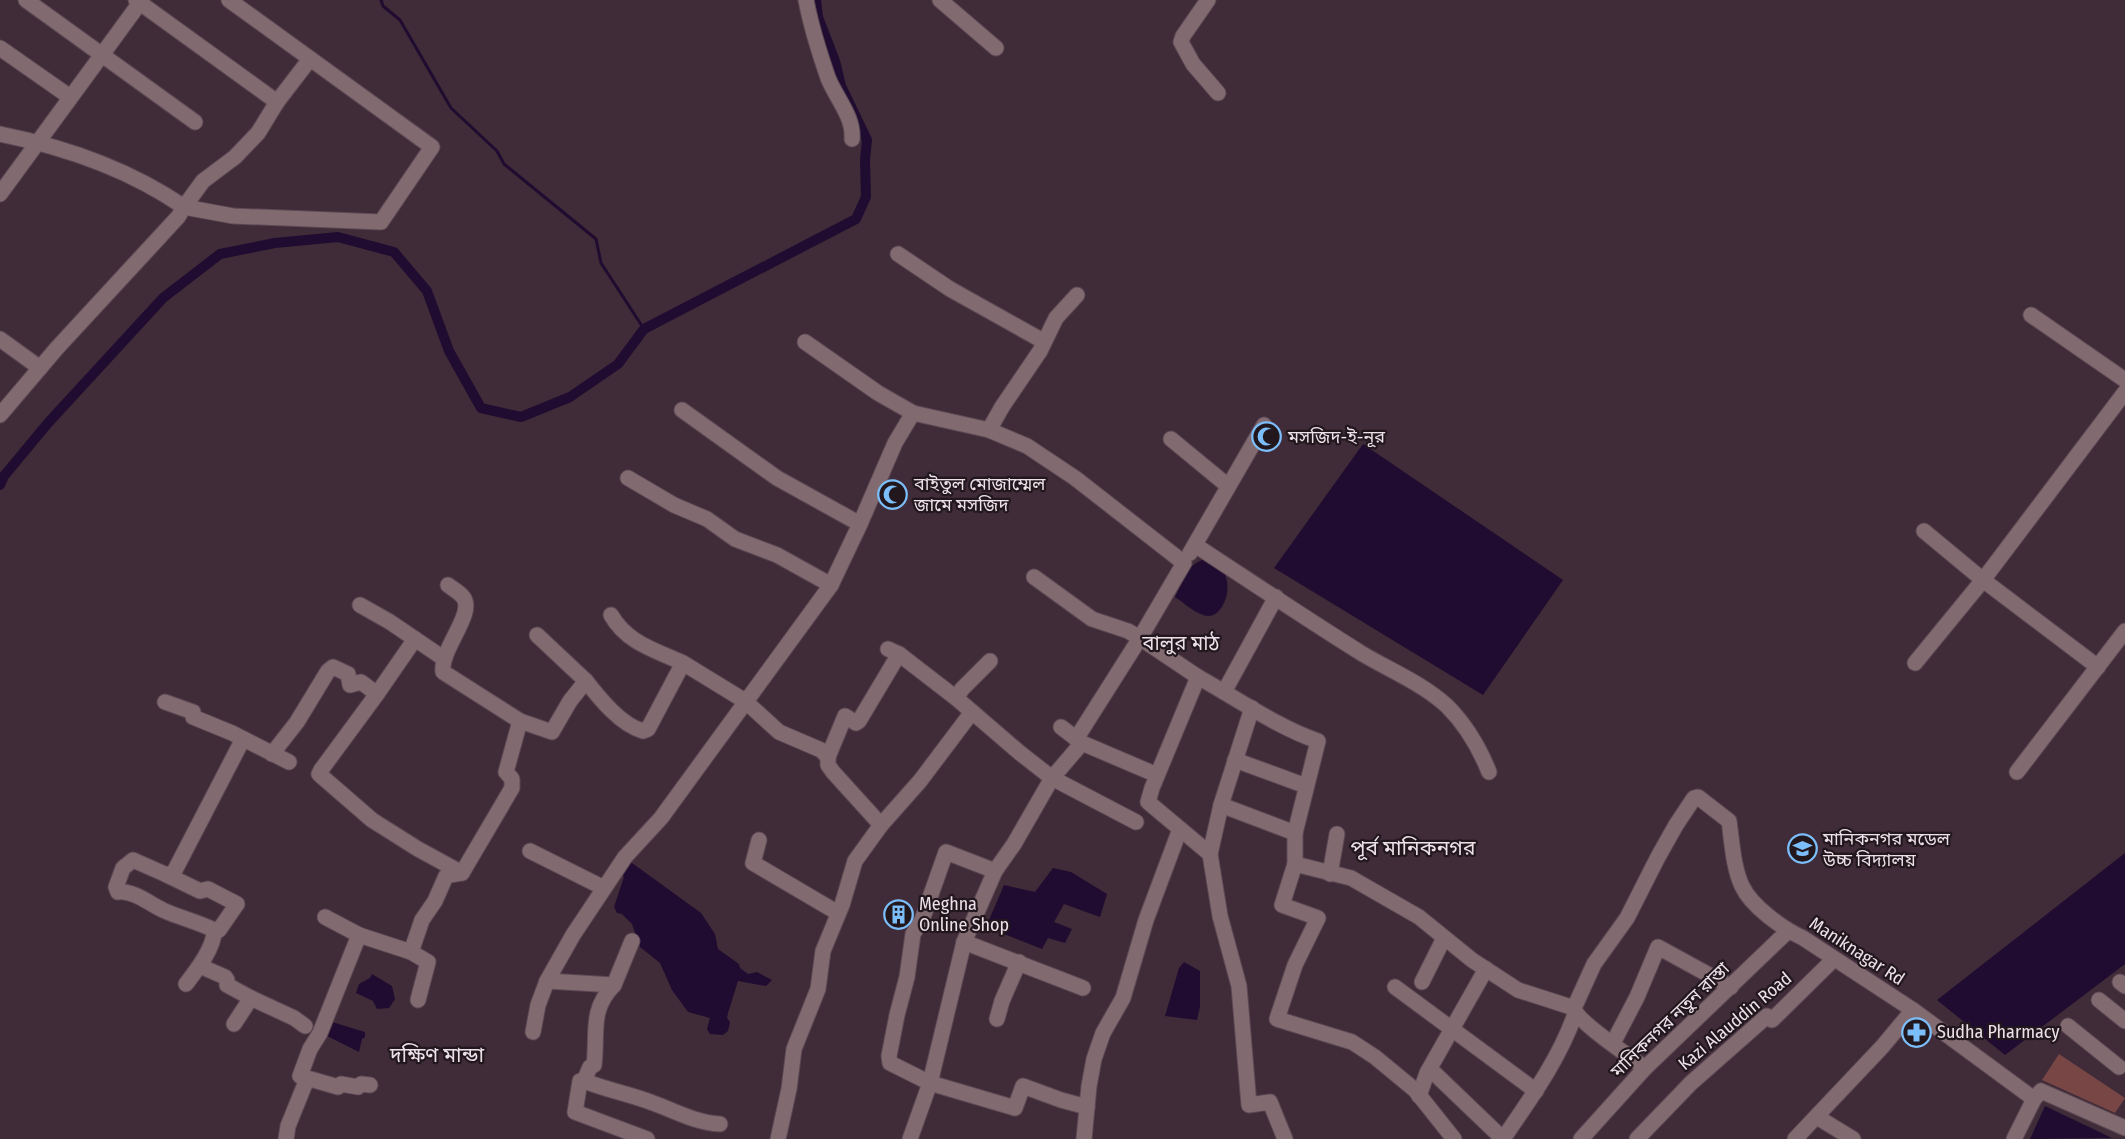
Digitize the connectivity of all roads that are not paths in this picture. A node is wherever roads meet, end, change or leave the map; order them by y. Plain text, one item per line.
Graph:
1 (26, 0) edge
2 (229, 0) edge
3 (806, 0) edge
4 (940, 0) edge
5 (1208, 0) edge
6 (139, 1) edge
7 (0, 48) edge
8 (996, 48) dead end
9 (101, 55) junction
10 (310, 58) junction
11 (1218, 93) dead end
12 (70, 98) junction
13 (277, 102) junction
14 (195, 122) dead end
15 (0, 134) edge
16 (852, 139) dead end
17 (37, 141) junction
18 (0, 194) edge
19 (184, 207) junction
20 (898, 254) dead end
21 (1077, 295) dead end
22 (2031, 315) dead end
23 (0, 339) edge
24 (1043, 341) junction
25 (805, 342) dead end
26 (40, 368) junction
27 (2125, 380) edge
28 (2125, 392) edge
29 (682, 410) dead end
30 (913, 413) junction
31 (0, 416) edge
32 (1264, 425) dead end
33 (989, 430) junction
34 (1171, 439) dead end
35 (628, 478) dead end
36 (1228, 486) junction
37 (860, 524) junction
38 (1924, 531) dead end
39 (1195, 545) junction
40 (1184, 563) junction
41 (1034, 577) dead end
42 (1983, 580) junction
43 (448, 585) dead end
44 (831, 585) junction
45 (1275, 597) junction
46 (360, 605) dead end
47 (611, 615) dead end
48 (2125, 632) edge
49 (537, 634) dead end
50 (1140, 638) junction
51 (415, 639) junction
52 (443, 658) junction
53 (990, 660) dead end
54 (683, 663) junction
55 (1915, 663) dead end
56 (2098, 667) junction
57 (1198, 676) junction
58 (586, 681) junction
59 (1224, 692) junction
60 (377, 694) junction
61 (956, 698) junction
62 (745, 701) junction
63 (165, 702) dead end
64 (1252, 708) junction
65 (972, 712) junction
66 (520, 721) junction
67 (1061, 727) dead end
68 (243, 739) junction
69 (1079, 741) junction
70 (272, 754) junction
71 (828, 757) junction
72 (1235, 760) junction
73 (289, 762) dead end
74 (1489, 771) dead end
75 (2017, 772) dead end
76 (1157, 775) junction
77 (1052, 778) junction
78 (1306, 786) junction
79 (1221, 805) junction
80 (1136, 822) dead end
81 (881, 825) junction
82 (1180, 829) junction
83 (1295, 833) junction
84 (1337, 834) dead end
85 (759, 840) dead end
86 (530, 851) dead end
87 (1210, 854) junction
88 (1295, 864) junction
89 (995, 871) junction
90 (462, 873) junction
91 (167, 874) junction
92 (1330, 874) junction
93 (604, 888) junction
94 (838, 913) junction
95 (325, 917) dead end
96 (214, 930) junction
97 (1788, 931) junction
98 (359, 935) junction
99 (1444, 938) junction
100 (632, 941) dead end
101 (964, 942) junction
102 (411, 952) junction
103 (1834, 959) junction
104 (1019, 962) junction
105 (200, 966) junction
106 (1486, 969) junction
107 (547, 981) junction
108 (1422, 982) dead end
109 (186, 984) dead end
110 (614, 985) junction
111 (1395, 987) dead end
112 (1731, 987) junction
113 (1083, 988) dead end
114 (251, 998) junction
115 (418, 1000) dead end
116 (2099, 1000) dead end
117 (1913, 1010) junction
118 (1575, 1011) junction
119 (997, 1019) dead end
120 (2125, 1022) edge
121 (234, 1024) dead end
122 (305, 1026) dead end
123 (2068, 1026) dead end
124 (1452, 1029) junction
125 (532, 1032) dead end
126 (1612, 1043) junction
127 (2118, 1067) dead end
128 (1645, 1068) junction
129 (1430, 1069) junction
130 (307, 1079) junction
131 (585, 1080) junction
132 (930, 1083) junction
133 (370, 1085) dead end
134 (1536, 1091) junction
135 (1419, 1096) junction
136 (2034, 1099) junction
137 (1087, 1107) junction
138 (1816, 1117) junction
139 (720, 1124) dead end
140 (2125, 1128) edge
141 (286, 1139) edge
142 (648, 1139) edge
143 (778, 1139) edge
144 (910, 1139) edge
145 (1084, 1139) edge
146 (1285, 1139) edge
147 (1454, 1139) edge
148 (1503, 1139) edge
149 (1581, 1139) edge
150 (1637, 1139) edge
151 (1795, 1139) edge
152 (1853, 1139) edge
153 (2014, 1139) edge

1 - 9 street
2 - 10 street
3 - 16 street
4 - 8 street
5 - 11 street
6 - 9 street
6 - 13 street
7 - 12 street
9 - 12 street
9 - 14 street
10 - 13 street
10 - 19 street
12 - 17 street
13 - 19 street
15 - 17 street
17 - 18 street
17 - 19 street
19 - 26 street
20 - 24 street
21 - 24 street
22 - 27 street
23 - 26 street
24 - 33 street
25 - 30 street
26 - 31 street
28 - 42 street
29 - 37 street
30 - 33 street
30 - 37 street
32 - 36 street
33 - 40 street
34 - 36 street
35 - 44 street
36 - 39 street
37 - 44 street
38 - 42 street
39 - 40 street
39 - 45 street
40 - 50 street
41 - 50 street
42 - 55 street
42 - 56 street
43 - 52 street
44 - 62 street
45 - 59 street
45 - 74 street
46 - 51 street
47 - 54 street
48 - 56 street
49 - 58 street
50 - 57 street
50 - 69 street
51 - 52 street
51 - 60 street
52 - 66 street
53 - 61 street
54 - 58 street
54 - 62 street
56 - 75 street
57 - 59 street
57 - 76 street
58 - 66 street
59 - 64 street
60 - 70 street
60 - 90 street
61 - 65 street
61 - 71 street
62 - 71 street
62 - 93 street
63 - 68 street
64 - 72 street
64 - 78 street
65 - 77 street
65 - 81 street
66 - 90 street
67 - 69 street
68 - 70 street
68 - 91 street
69 - 76 street
69 - 77 street
70 - 73 street
71 - 81 street
72 - 78 street
72 - 79 street
76 - 82 street
77 - 80 street
77 - 89 street
78 - 83 street
79 - 83 street
79 - 87 street
81 - 94 street
82 - 87 street
82 - 137 street
83 - 88 street
84 - 92 street
85 - 94 street
86 - 93 street
87 - 146 street
88 - 92 street
88 - 135 street
89 - 101 street
89 - 132 street
90 - 102 street
91 - 96 street
91 - 96 street
92 - 99 street
93 - 107 street
94 - 143 street
95 - 98 street
96 - 105 street
97 - 103 street, Maniknagar Rd
97 - 112 street, মানিকনগর নতুন রাস্তা
97 - 118 street, Maniknagar Rd
98 - 102 street
98 - 130 street
99 - 106 street
99 - 108 street
100 - 110 street
101 - 104 street
101 - 132 street
102 - 115 street
103 - 117 street, Maniknagar Rd
103 - 150 street, Kazi Alauddin Road
104 - 113 street
104 - 119 street
105 - 109 street
105 - 114 street
106 - 118 street
106 - 124 street
107 - 110 street
107 - 125 street
110 - 131 street
111 - 124 street
112 - 126 street
112 - 128 street, মানিকনগর নতুন রাস্তা
114 - 121 street
114 - 122 street
116 - 120 street
117 - 136 street, Maniknagar Rd
117 - 138 street
118 - 126 street
118 - 134 street
123 - 127 street
124 - 129 street
124 - 134 street
126 - 128 street
128 - 149 street, মানিকনগর নতুন রাস্তা
129 - 135 street
129 - 148 street
130 - 133 street
130 - 141 street
131 - 139 street
131 - 142 street
132 - 137 street
132 - 144 street
134 - 148 street
135 - 147 street
136 - 140 street
136 - 153 street
137 - 145 street
138 - 151 street
138 - 152 street

